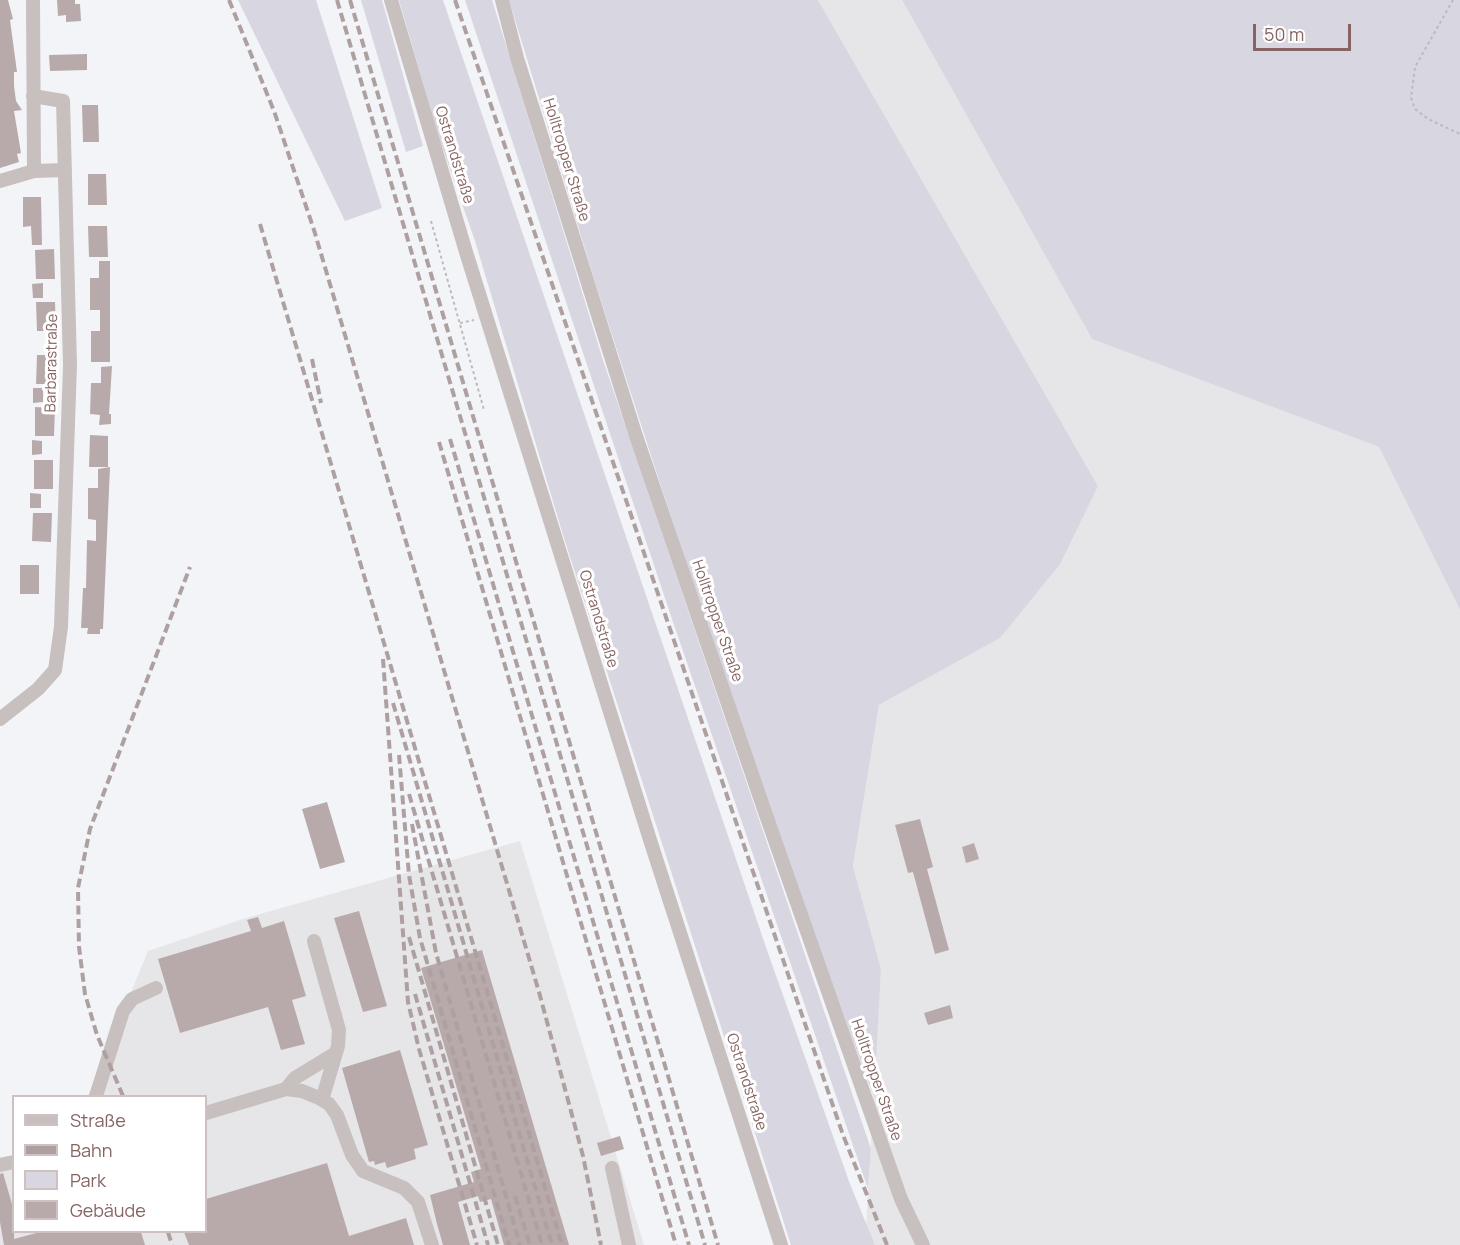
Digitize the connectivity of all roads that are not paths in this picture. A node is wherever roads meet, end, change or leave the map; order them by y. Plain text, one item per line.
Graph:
1 (33, 0) edge
2 (391, 0) edge
3 (502, 0) edge
4 (33, 96) junction
5 (65, 170) junction
6 (34, 171) junction
7 (0, 181) edge
8 (0, 719) edge
9 (314, 941) dead end
10 (156, 988) dead end
11 (336, 1053) junction
12 (286, 1089) junction
13 (96, 1095) edge
14 (322, 1100) junction
15 (207, 1113) edge
16 (612, 1168) dead end
17 (432, 1245) edge
18 (629, 1245) edge
19 (781, 1245) edge
20 (923, 1245) edge

1 - 4 street
2 - 19 street, Ostrandstraße
3 - 20 street, Holltropper Straße
4 - 5 street, Barbarastraße
4 - 6 street
5 - 6 street
5 - 8 street, Barbarastraße
6 - 7 street
9 - 11 street
10 - 13 street
11 - 12 street
11 - 14 street
12 - 14 street
12 - 15 street
14 - 17 street
16 - 18 street

